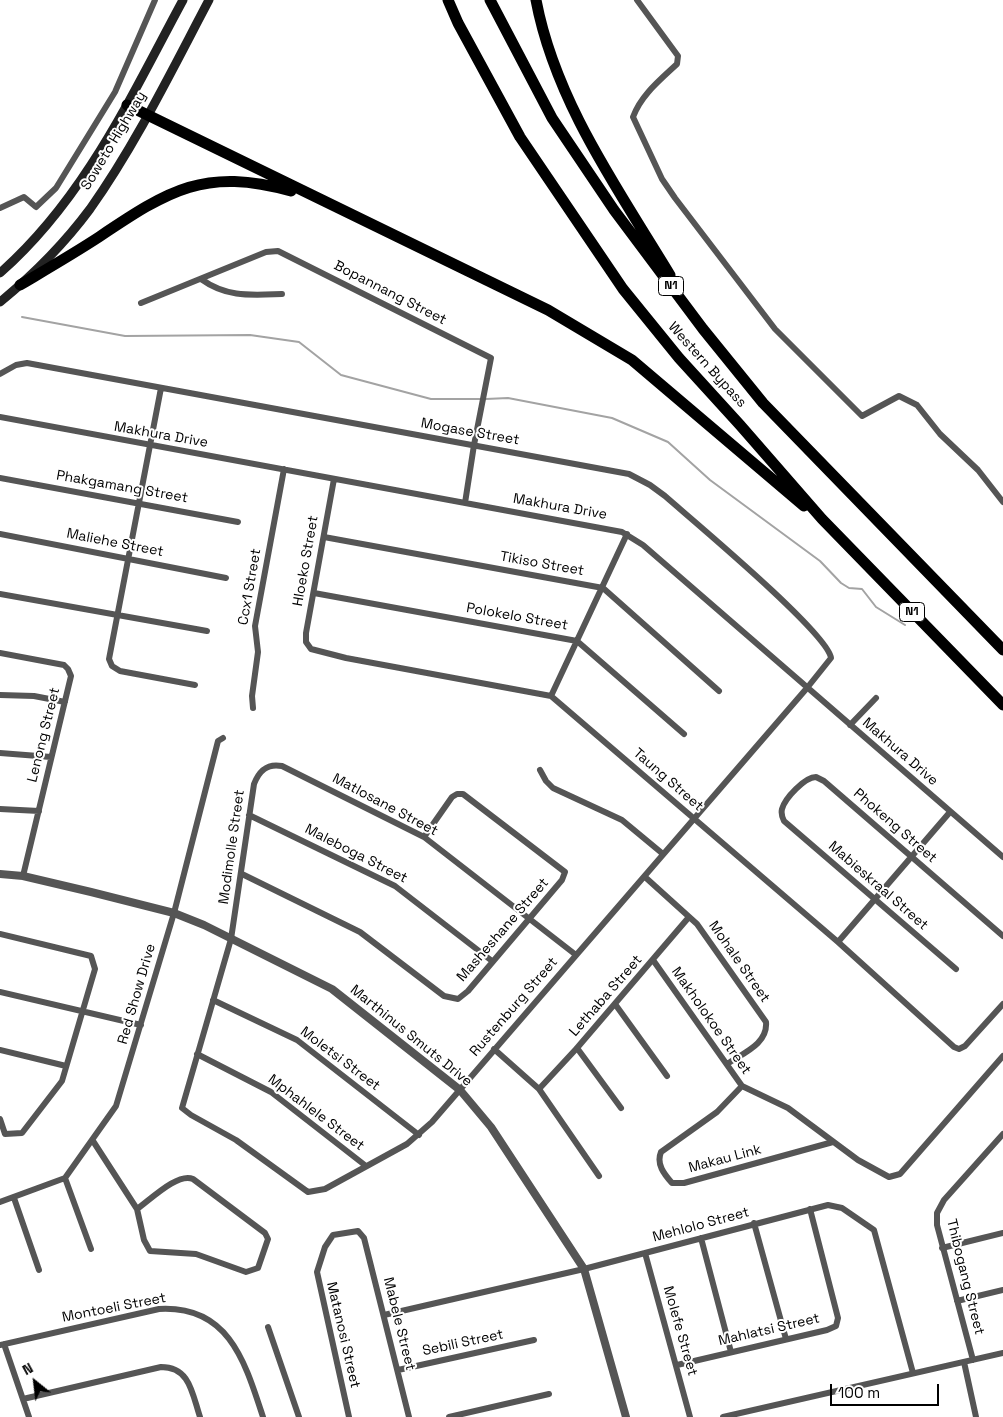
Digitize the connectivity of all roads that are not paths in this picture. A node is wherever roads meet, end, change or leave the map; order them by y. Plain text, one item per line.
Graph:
1 (155, 0) edge
2 (182, 0) edge
3 (209, 0) edge
4 (448, 0) edge
5 (490, 0) edge
6 (536, 0) edge
7 (637, 0) edge
8 (127, 105) junction
9 (147, 114) junction
10 (0, 208) edge
11 (375, 227) junction
12 (0, 273) edge
13 (201, 279) junction
14 (20, 285) junction
15 (282, 294) dead end
16 (0, 302) edge
17 (141, 303) dead end
18 (703, 329) junction
19 (0, 374) edge
20 (161, 388) junction
21 (0, 417) edge
22 (474, 445) junction
23 (151, 446) junction
24 (284, 470) junction
25 (0, 478) edge
26 (334, 479) junction
27 (1003, 502) edge
28 (140, 503) junction
29 (465, 503) junction
30 (822, 519) junction
31 (238, 522) dead end
32 (0, 534) edge
33 (627, 534) junction
34 (324, 537) junction
35 (129, 558) junction
36 (226, 578) dead end
37 (603, 588) junction
38 (314, 593) junction
39 (0, 594) edge
40 (118, 616) junction
41 (207, 631) dead end
42 (577, 641) junction
43 (1003, 650) edge
44 (0, 653) edge
45 (195, 685) dead end
46 (807, 688) junction
47 (720, 691) dead end
48 (0, 695) edge
49 (551, 696) junction
50 (876, 698) dead end
51 (65, 702) junction
52 (1003, 705) edge
53 (253, 708) dead end
54 (850, 725) junction
55 (684, 734) dead end
56 (223, 738) dead end
57 (0, 752) edge
58 (51, 757) junction
59 (270, 765) joint
60 (540, 770) dead end
61 (0, 810) edge
62 (39, 811) junction
63 (950, 812) junction
64 (249, 815) junction
65 (694, 820) junction
66 (784, 821) joint
67 (424, 837) junction
68 (663, 854) junction
69 (1003, 857) edge
70 (912, 858) junction
71 (0, 874) edge
72 (242, 874) junction
73 (23, 876) junction
74 (644, 877) junction
75 (874, 900) junction
76 (174, 914) junction
77 (689, 917) junction
78 (529, 919) junction
79 (0, 934) edge
80 (1003, 936) edge
81 (231, 939) junction
82 (838, 942) junction
83 (576, 955) junction
84 (654, 960) junction
85 (492, 961) junction
86 (956, 969) dead end
87 (0, 992) edge
88 (213, 1000) junction
89 (615, 1004) junction
90 (1003, 1004) edge
91 (83, 1012) junction
92 (141, 1025) junction
93 (494, 1048) junction
94 (577, 1048) junction
95 (0, 1050) edge
96 (197, 1054) junction
97 (1003, 1056) edge
98 (727, 1064) junction
99 (66, 1066) junction
100 (668, 1076) dead end
101 (742, 1086) junction
102 (538, 1089) junction
103 (460, 1090) junction
104 (621, 1108) dead end
105 (0, 1119) edge
106 (419, 1135) junction
107 (1003, 1135) edge
108 (93, 1141) junction
109 (833, 1142) junction
110 (366, 1166) junction
111 (599, 1176) dead end
112 (65, 1178) junction
113 (14, 1198) junction
114 (0, 1202) edge
115 (137, 1209) junction
116 (810, 1209) junction
117 (754, 1223) junction
118 (1003, 1234) edge
119 (364, 1238) joint
120 (701, 1238) junction
121 (942, 1248) junction
122 (91, 1249) dead end
123 (645, 1253) junction
124 (584, 1269) junction
125 (39, 1270) dead end
126 (1003, 1290) edge
127 (957, 1301) junction
128 (384, 1315) junction
129 (268, 1327) dead end
130 (786, 1339) junction
131 (534, 1340) dead end
132 (2, 1344) edge
133 (731, 1352) junction
134 (1003, 1353) edge
135 (973, 1360) junction
136 (964, 1362) junction
137 (677, 1365) junction
138 (398, 1370) junction
139 (913, 1373) junction
140 (549, 1394) dead end
141 (23, 1399) junction
142 (200, 1416) edge
143 (29, 1417) edge
144 (191, 1417) edge
145 (263, 1417) edge
146 (299, 1417) edge
147 (349, 1417) edge
148 (409, 1417) edge
149 (449, 1417) edge
150 (626, 1417) edge
151 (690, 1417) edge
152 (723, 1417) edge
153 (976, 1417) edge

1 - 10 street
2 - 8 main road, Soweto Highway
3 - 9 main road, Soweto Highway
4 - 30 highway, Western Bypass / N1
5 - 18 highway, Western Bypass / N1
6 - 18 highway
7 - 27 street
8 - 9 highway
8 - 12 main road, Soweto Highway
9 - 11 highway
9 - 14 main road, Soweto Highway
11 - 14 highway
11 - 30 highway
13 - 15 street
13 - 17 street, Bopannang Street
13 - 22 street, Bopannang Street
14 - 16 main road, Soweto Highway
18 - 43 highway, Western Bypass / N1
19 - 20 street, Mogase Street
20 - 22 street, Mogase Street
20 - 23 street
21 - 23 street, Makhura Drive
22 - 29 street, Bopannang Street
22 - 46 street, Mogase Street
23 - 24 street, Makhura Drive
23 - 28 street
24 - 26 street, Makhura Drive
24 - 53 street, Ccx1 Street
25 - 28 street, Phakgamang Street
26 - 29 street, Makhura Drive
26 - 34 street, Hloeko Street
28 - 31 street, Phakgamang Street
28 - 35 street
29 - 33 street, Makhura Drive
30 - 52 highway, Western Bypass / N1
32 - 35 street, Maliehe Street
33 - 37 street
33 - 46 street, Makhura Drive
34 - 37 street, Tikiso Street
34 - 38 street, Hloeko Street
35 - 36 street, Maliehe Street
35 - 40 street
37 - 42 street
37 - 47 street
38 - 42 street, Polokelo Street
38 - 49 street, Hloeko Street
39 - 40 street
40 - 41 street
40 - 45 street
42 - 49 street
42 - 55 street, Polokelo Street
44 - 51 street, Lenong Street
46 - 54 street, Makhura Drive
46 - 65 street, Rustenburg Street
48 - 51 street
49 - 65 street, Taung Street
50 - 54 street
51 - 58 street, Lenong Street
54 - 63 street, Makhura Drive
56 - 76 street, Red Show Drive
57 - 58 street
58 - 62 street, Lenong Street
59 - 64 street, Modimolle Street
59 - 67 street, Matlosane Street
60 - 68 street
61 - 62 street
62 - 73 street, Lenong Street
63 - 69 street, Makhura Drive
63 - 70 street
64 - 72 street, Modimolle Street
64 - 85 street, Maleboga Street
65 - 68 street, Rustenburg Street
65 - 82 street, Taung Street
66 - 70 street, Phokeng Street
66 - 75 street, Mabieskraal Street
67 - 78 street, Matlosane Street
67 - 78 street, Masheshane Street
68 - 74 street, Rustenburg Street
70 - 75 street
70 - 80 street, Phokeng Street
71 - 73 street, Marthinus Smuts Drive
72 - 81 street, Modimolle Street
72 - 85 street, Masheshane Street
73 - 76 street, Marthinus Smuts Drive
74 - 77 street, Mohale Street
74 - 83 street, Rustenburg Street
75 - 82 street
75 - 86 street, Mabieskraal Street
76 - 81 street, Marthinus Smuts Drive
76 - 92 street, Red Show Drive
77 - 84 street, Lethaba Street
77 - 98 street, Mohale Street
78 - 83 street, Matlosane Street
78 - 85 street, Masheshane Street
79 - 91 street
81 - 88 street, Rustenburg Street
81 - 103 street, Marthinus Smuts Drive
82 - 90 street, Taung Street
83 - 93 street, Rustenburg Street
84 - 89 street, Lethaba Street
84 - 98 street, Makholokoe Street
87 - 91 street
88 - 96 street, Rustenburg Street
88 - 106 street, Moletsi Street
89 - 94 street, Lethaba Street
89 - 100 street
91 - 92 street
91 - 99 street
92 - 108 street, Red Show Drive
93 - 102 street
93 - 103 street, Rustenburg Street
94 - 102 street, Lethaba Street
94 - 104 street
95 - 99 street
96 - 110 street, Mphahlele Street
96 - 110 street, Rustenburg Street
97 - 109 street, Makholokoe Street
98 - 101 street, Makholokoe Street
99 - 105 street
101 - 109 street, Makholokoe Street
101 - 109 street, Makau Link
102 - 111 street
103 - 106 street, Rustenburg Street
103 - 124 street, Marthinus Smuts Drive
106 - 110 street, Rustenburg Street
107 - 121 street, Thibogang Street
108 - 112 street, Red Show Drive
108 - 115 street
112 - 113 street
112 - 122 street
113 - 114 street
113 - 125 street
115 - 115 street
116 - 117 street, Mehlolo Street
116 - 130 street, Mahlatsi Street
116 - 139 street, Mehlolo Street
117 - 120 street, Mehlolo Street
117 - 130 street
118 - 121 street
119 - 128 street, Mabele Street
119 - 147 street, Matanosi Street
120 - 123 street, Mehlolo Street
120 - 133 street
121 - 127 street, Thibogang Street
123 - 124 street, Mehlolo Street
123 - 137 street, Molefe Street
124 - 128 street, Mehlolo Street
124 - 150 street, Marthinus Smuts Drive
126 - 127 street
127 - 135 street, Thibogang Street
128 - 138 street, Mabele Street
129 - 146 street
130 - 133 street, Mahlatsi Street
131 - 138 street, Sebili Street
132 - 141 street
132 - 145 street, Montoeli Street
133 - 137 street, Mahlatsi Street
134 - 135 street
135 - 136 street
136 - 139 street
136 - 153 street
137 - 151 street, Molefe Street
138 - 148 street, Mabele Street
139 - 152 street
140 - 149 street
141 - 142 street
141 - 143 street
142 - 144 street

